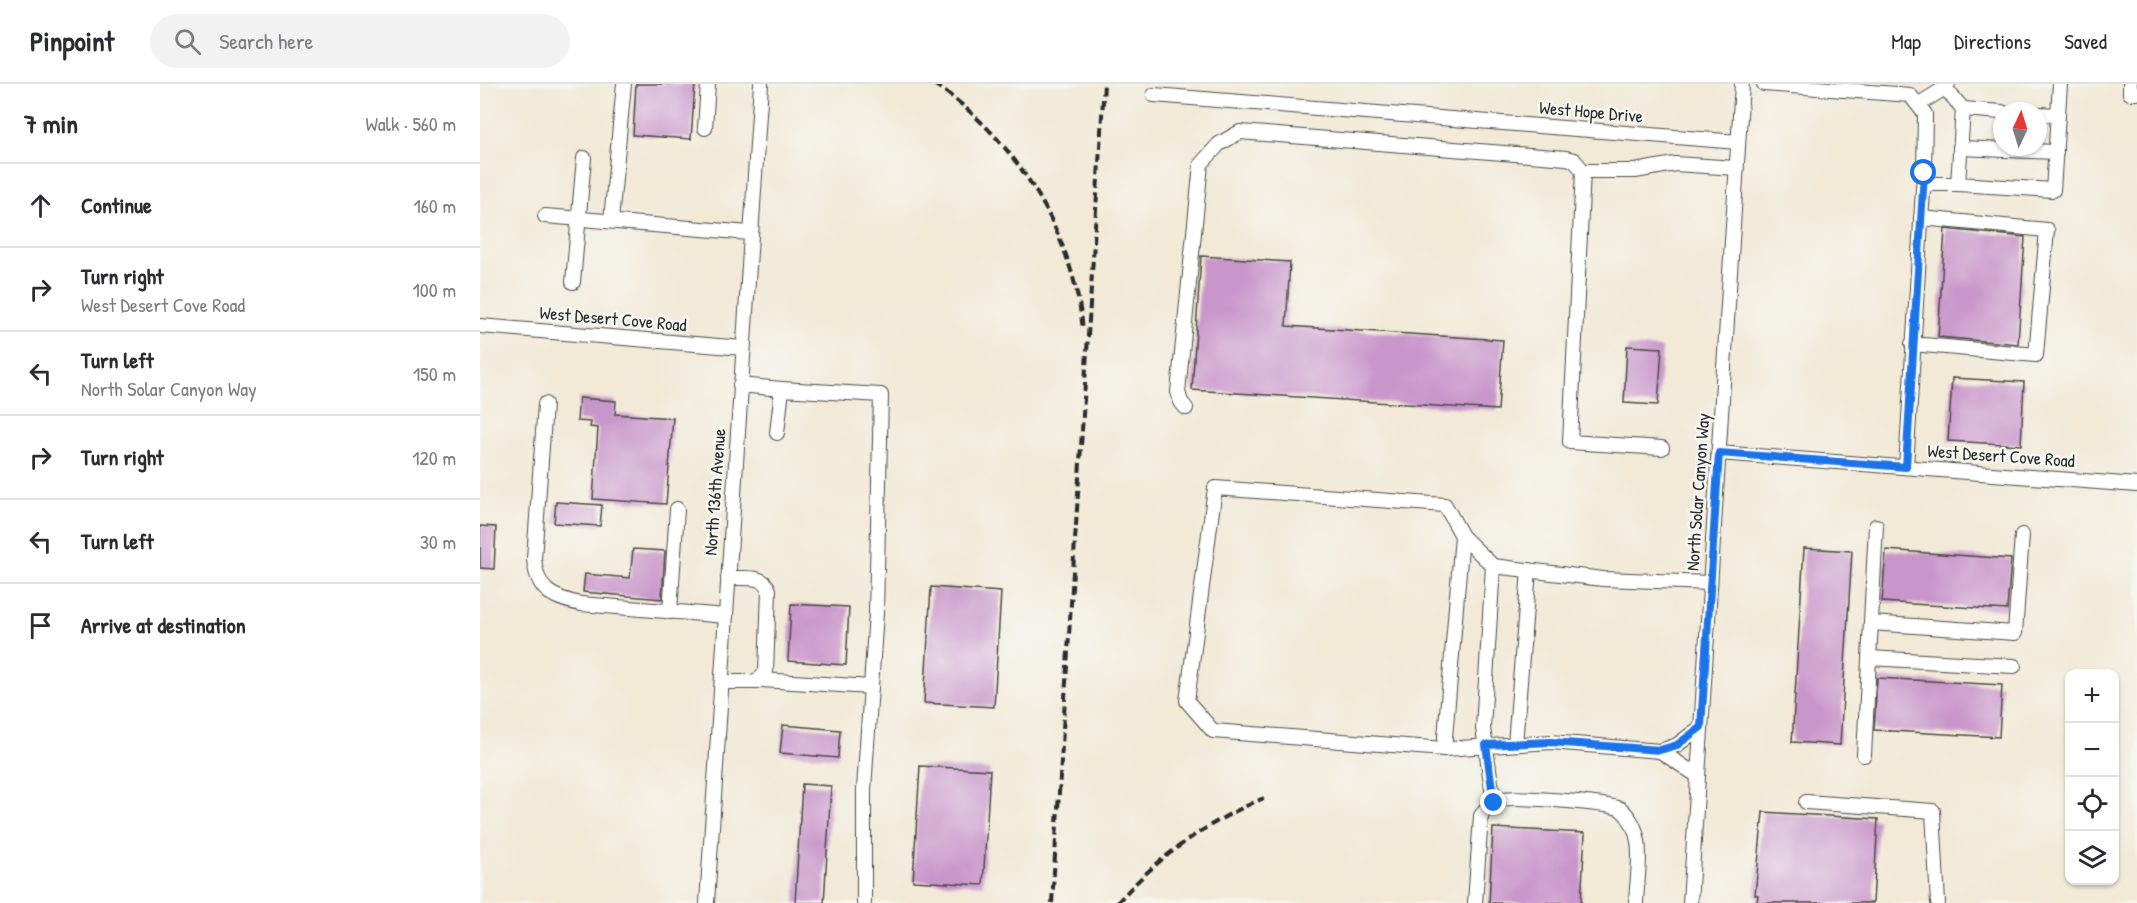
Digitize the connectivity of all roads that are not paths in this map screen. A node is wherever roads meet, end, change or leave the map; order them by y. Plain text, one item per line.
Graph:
1 (624, 84) edge
2 (708, 84) edge
3 (761, 84) edge
4 (1742, 84) edge
5 (1764, 84) edge
6 (2060, 84) edge
7 (2130, 84) edge
8 (1946, 86) edge
9 (2137, 93) edge
10 (1154, 95) dead end
11 (1919, 104) junction
12 (1963, 110) junction
13 (1993, 112) edge
14 (2047, 114) edge
15 (2058, 115) junction
16 (705, 128) dead end
17 (1738, 142) junction
18 (1960, 148) junction
19 (2056, 152) junction
20 (584, 158) dead end
21 (1736, 168) junction
22 (1583, 171) junction
23 (1924, 184) junction
24 (1958, 184) junction
25 (545, 216) dead end
26 (579, 218) junction
27 (1921, 218) junction
28 (611, 220) junction
29 (750, 234) junction
30 (573, 282) dead end
31 (480, 326) edge
32 (1912, 344) junction
33 (743, 348) junction
34 (740, 385) junction
35 (782, 389) junction
36 (545, 404) dead end
37 (1186, 408) dead end
38 (777, 433) dead end
39 (1662, 448) dead end
40 (1719, 453) junction
41 (1906, 467) junction
42 (2137, 485) edge
43 (677, 509) dead end
44 (1876, 526) dead end
45 (2022, 535) dead end
46 (1462, 536) junction
47 (1493, 566) junction
48 (1529, 570) junction
49 (728, 578) junction
50 (1710, 583) junction
51 (670, 612) junction
52 (726, 616) junction
53 (1871, 623) junction
54 (1869, 658) junction
55 (2014, 666) dead end
56 (762, 680) junction
57 (722, 681) junction
58 (871, 687) junction
59 (1701, 727) junction
60 (1515, 744) junction
61 (1486, 745) junction
62 (1444, 749) junction
63 (1660, 750) junction
64 (1864, 755) dead end
65 (1698, 776) junction
66 (1806, 802) dead end
67 (1494, 803) junction
68 (707, 903) edge
69 (864, 903) edge
70 (1475, 903) edge
71 (1636, 903) edge
72 (1690, 903) edge
73 (1938, 903) edge

1 - 28 street
2 - 16 street
3 - 29 street, North 136th Avenue
4 - 17 street, North Solar Canyon Way
5 - 11 street
6 - 15 street
7 - 9 street
8 - 11 street
8 - 12 street
10 - 17 street, West Hope Drive
11 - 23 street
12 - 13 street
12 - 18 street
14 - 15 street
15 - 19 street
17 - 21 street, North Solar Canyon Way
18 - 19 street
18 - 24 street
19 - 24 street
20 - 26 street
21 - 22 street
21 - 40 street, North Solar Canyon Way
22 - 37 street
22 - 39 street
23 - 24 street
23 - 27 street
25 - 26 street
26 - 28 street
26 - 30 street
27 - 32 street
27 - 32 street
28 - 29 street
29 - 33 street, North 136th Avenue
31 - 33 street, West Desert Cove Road
32 - 41 street
33 - 34 street, North 136th Avenue
34 - 35 street
34 - 49 street, North 136th Avenue
35 - 38 street
35 - 58 street
36 - 51 street
40 - 41 street, West Desert Cove Road
40 - 50 street, North Solar Canyon Way
41 - 42 street, West Desert Cove Road
43 - 51 street
44 - 53 street
45 - 53 street
46 - 47 street
46 - 62 street
46 - 62 street
47 - 48 street
47 - 61 street
48 - 50 street
48 - 60 street
49 - 52 street, North 136th Avenue
49 - 56 street
50 - 59 street, North Solar Canyon Way
51 - 52 street
52 - 57 street, North 136th Avenue
53 - 54 street
54 - 55 street
54 - 64 street
56 - 57 street
56 - 58 street
57 - 68 street, North 136th Avenue
58 - 69 street
59 - 63 street
59 - 65 street, North Solar Canyon Way
60 - 61 street
60 - 63 street
61 - 62 street
61 - 67 street
63 - 65 street
65 - 72 street, North Solar Canyon Way
66 - 73 street
67 - 70 street
67 - 71 street

